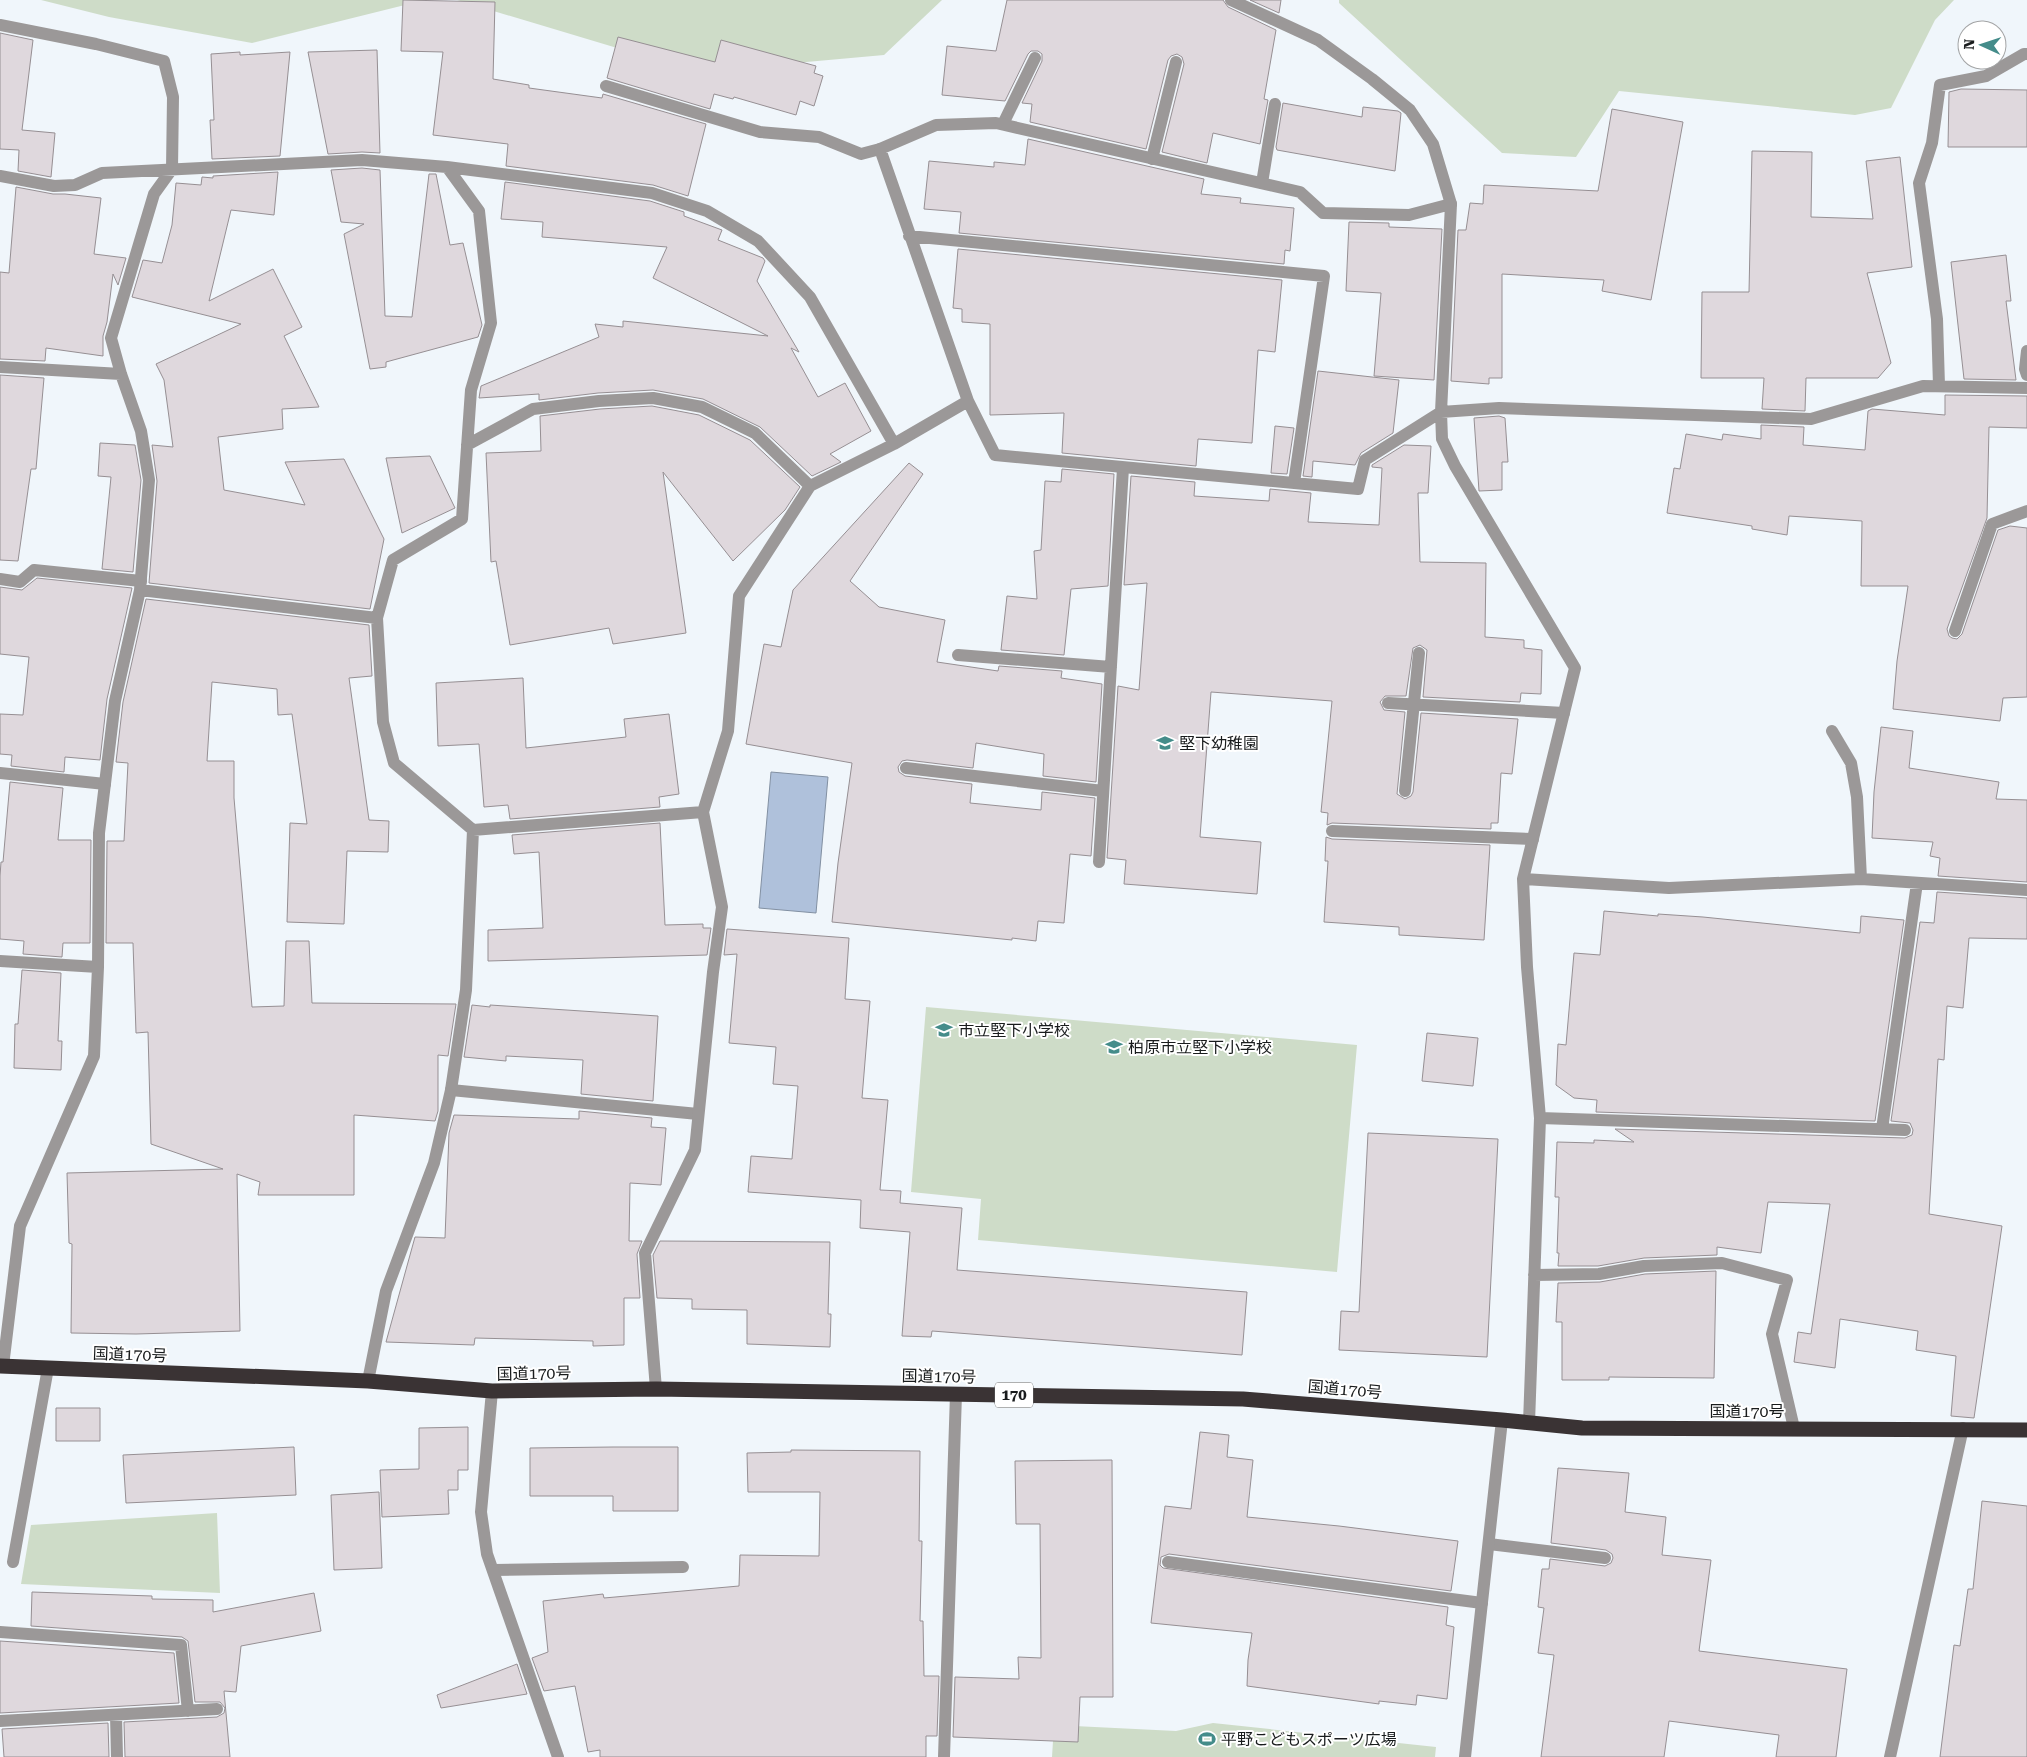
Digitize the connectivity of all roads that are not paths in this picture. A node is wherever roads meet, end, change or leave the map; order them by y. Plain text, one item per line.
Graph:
1 (1231, 0) edge
2 (0, 25) edge
3 (2027, 54) edge
4 (1035, 58) dead end
5 (1176, 62) dead end
6 (606, 86) dead end
7 (1275, 104) dead end
8 (1003, 124) junction
9 (880, 149) junction
10 (1152, 159) junction
11 (447, 167) junction
12 (172, 169) junction
13 (0, 176) edge
14 (1262, 183) junction
15 (1451, 204) junction
16 (909, 236) junction
17 (2027, 352) edge
18 (0, 367) edge
19 (121, 374) junction
20 (2027, 375) edge
21 (1939, 386) junction
22 (2027, 388) edge
23 (968, 401) junction
24 (1441, 412) junction
25 (894, 444) junction
26 (467, 445) junction
27 (1123, 468) junction
28 (1294, 483) junction
29 (810, 486) junction
30 (2027, 511) edge
31 (0, 579) edge
32 (140, 586) junction
33 (377, 618) junction
34 (1954, 631) dead end
35 (1419, 653) dead end
36 (958, 655) dead end
37 (1111, 667) junction
38 (1388, 703) dead end
39 (1415, 704) junction
40 (1564, 713) junction
41 (1832, 731) dead end
42 (906, 768) dead end
43 (0, 773) edge
44 (105, 784) junction
45 (1103, 791) junction
46 (1406, 791) dead end
47 (702, 812) junction
48 (473, 830) junction
49 (1332, 831) dead end
50 (1533, 839) junction
51 (1099, 862) dead end
52 (1523, 879) junction
53 (1861, 879) junction
54 (1917, 883) junction
55 (2027, 890) edge
56 (0, 961) edge
57 (98, 967) junction
58 (451, 1090) junction
59 (698, 1114) junction
60 (1540, 1118) junction
61 (1882, 1129) junction
62 (1905, 1130) dead end
63 (1534, 1275) junction
64 (2, 1366) edge
65 (48, 1368) junction
66 (368, 1380) junction
67 (656, 1388) junction
68 (492, 1391) junction
69 (956, 1394) junction
70 (1502, 1420) junction
71 (1529, 1423) junction
72 (1794, 1428) junction
73 (1963, 1428) junction
74 (2027, 1430) edge
75 (1489, 1544) junction
76 (1605, 1558) dead end
77 (13, 1562) dead end
78 (1168, 1562) dead end
79 (683, 1567) dead end
80 (494, 1570) junction
81 (1482, 1603) junction
82 (0, 1632) edge
83 (218, 1709) dead end
84 (188, 1711) junction
85 (116, 1715) junction
86 (0, 1722) edge
87 (117, 1757) edge
88 (558, 1757) edge
89 (944, 1757) edge
90 (1465, 1757) edge
91 (1890, 1757) edge

1 - 15 street
2 - 12 street
3 - 21 street
4 - 8 street
5 - 10 street
6 - 9 street
7 - 14 street
8 - 9 street
8 - 10 street
9 - 16 street
10 - 14 street
11 - 12 street
11 - 25 street
11 - 26 street
12 - 13 street
12 - 19 street
14 - 15 street
15 - 24 street
16 - 23 street
16 - 28 street
17 - 20 street
18 - 19 street
19 - 32 street
21 - 22 street
21 - 24 street
23 - 25 street
23 - 27 street
24 - 28 street
24 - 40 street
25 - 29 street
26 - 29 street
26 - 33 street
27 - 28 street
27 - 37 street
29 - 47 street
30 - 34 street
31 - 32 street
32 - 33 street
32 - 44 street
33 - 48 street
35 - 39 street
36 - 37 street
37 - 45 street
38 - 39 street
39 - 40 street
39 - 46 street
40 - 50 street
41 - 53 street
42 - 45 street
43 - 44 street
44 - 57 street
45 - 51 street
47 - 48 street
47 - 59 street
48 - 58 street
49 - 50 street
50 - 52 street
52 - 53 street
52 - 60 street
53 - 54 street
54 - 55 street
54 - 61 street
56 - 57 street
57 - 64 street
58 - 59 street
58 - 66 street
59 - 67 street
60 - 61 street
60 - 63 street
61 - 62 street
63 - 71 street
63 - 72 street
64 - 65 highway, 国道170号 / 170
65 - 66 highway, 国道170号 / 170
65 - 77 street
66 - 68 highway, 国道170号 / 170
67 - 68 highway, 国道170号 / 170
67 - 69 highway, 国道170号 / 170
68 - 80 street
69 - 70 highway, 国道170号 / 170
69 - 89 street
70 - 71 highway, 国道170号 / 170
70 - 75 street
71 - 72 highway, 国道170号 / 170
72 - 73 highway, 国道170号 / 170
73 - 74 highway, 国道170号 / 170
73 - 91 street
75 - 76 street
75 - 81 street
78 - 81 street
79 - 80 street
80 - 88 street
81 - 90 street
82 - 84 street
83 - 84 street
84 - 85 street
85 - 86 street
85 - 87 street

